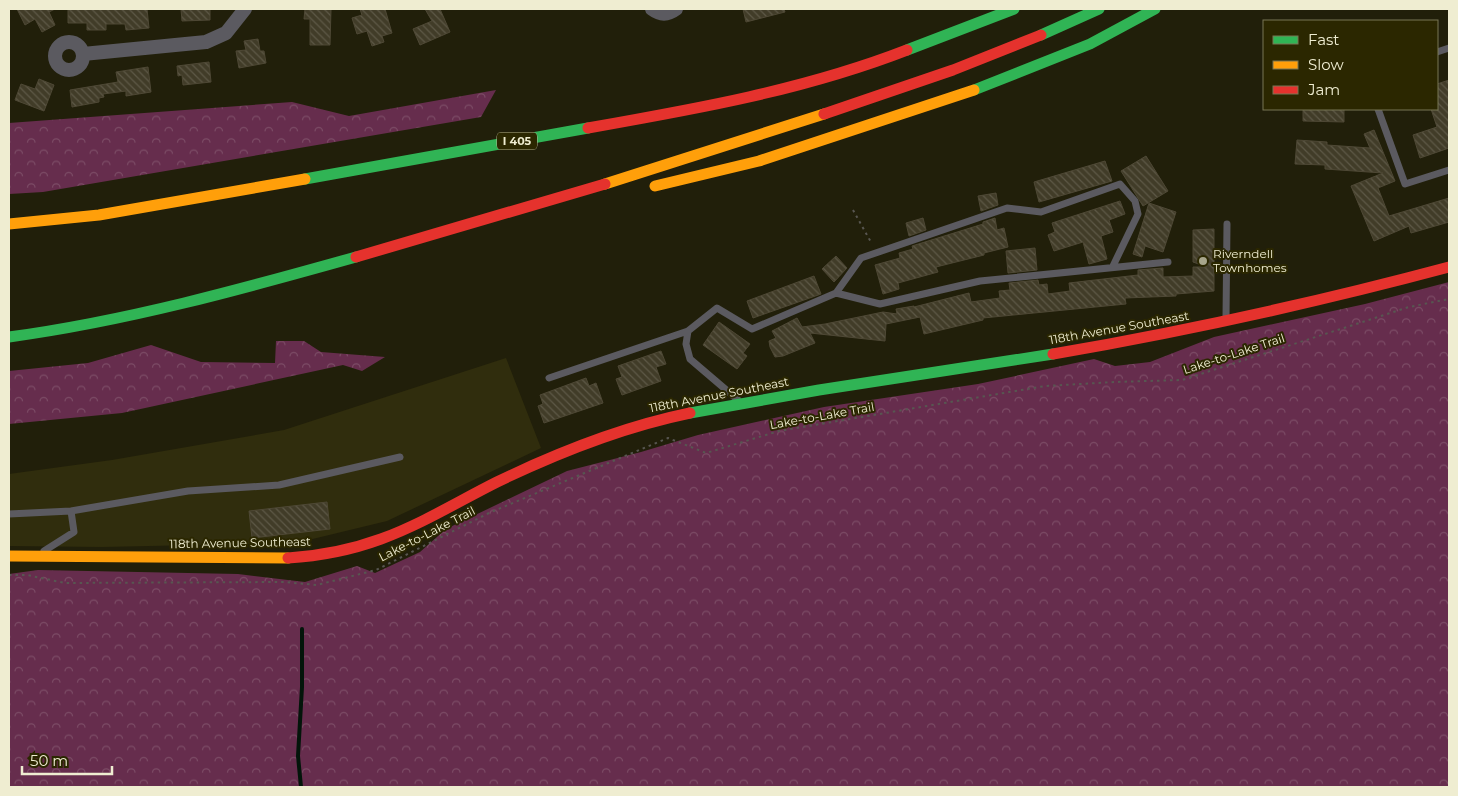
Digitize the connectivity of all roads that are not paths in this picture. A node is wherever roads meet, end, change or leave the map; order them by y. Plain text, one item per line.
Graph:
1 (245, 9) edge
2 (652, 9) edge
3 (676, 9) edge
4 (1014, 9) edge
5 (1099, 9) edge
6 (1155, 9) edge
7 (83, 54) dead end
8 (1378, 110) edge
9 (1449, 170) edge
10 (645, 189) dead end
11 (550, 212) dead end
12 (9, 224) edge
13 (1227, 224) dead end
14 (395, 247) junction
15 (1168, 262) dead end
16 (1113, 266) junction
17 (1449, 267) edge
18 (836, 292) junction
19 (1226, 321) junction
20 (688, 331) junction
21 (9, 337) edge
22 (549, 378) dead end
23 (741, 402) junction
24 (400, 457) dead end
25 (71, 511) junction
26 (9, 514) edge
27 (9, 556) edge
28 (36, 556) junction

1 - 7 street
2 - 3 street
4 - 12 main road, I 405
5 - 14 main road
6 - 10 main road
8 - 9 lane
11 - 14 main road
13 - 19 lane
14 - 21 main road
15 - 16 lane
16 - 18 lane
16 - 18 lane
17 - 19 main road, 118th Avenue Southeast
18 - 20 lane
19 - 23 main road, 118th Avenue Southeast
20 - 22 lane
20 - 23 lane
23 - 28 main road, 118th Avenue Southeast
24 - 25 lane
25 - 26 lane
25 - 28 lane
27 - 28 main road, 118th Avenue Southeast

